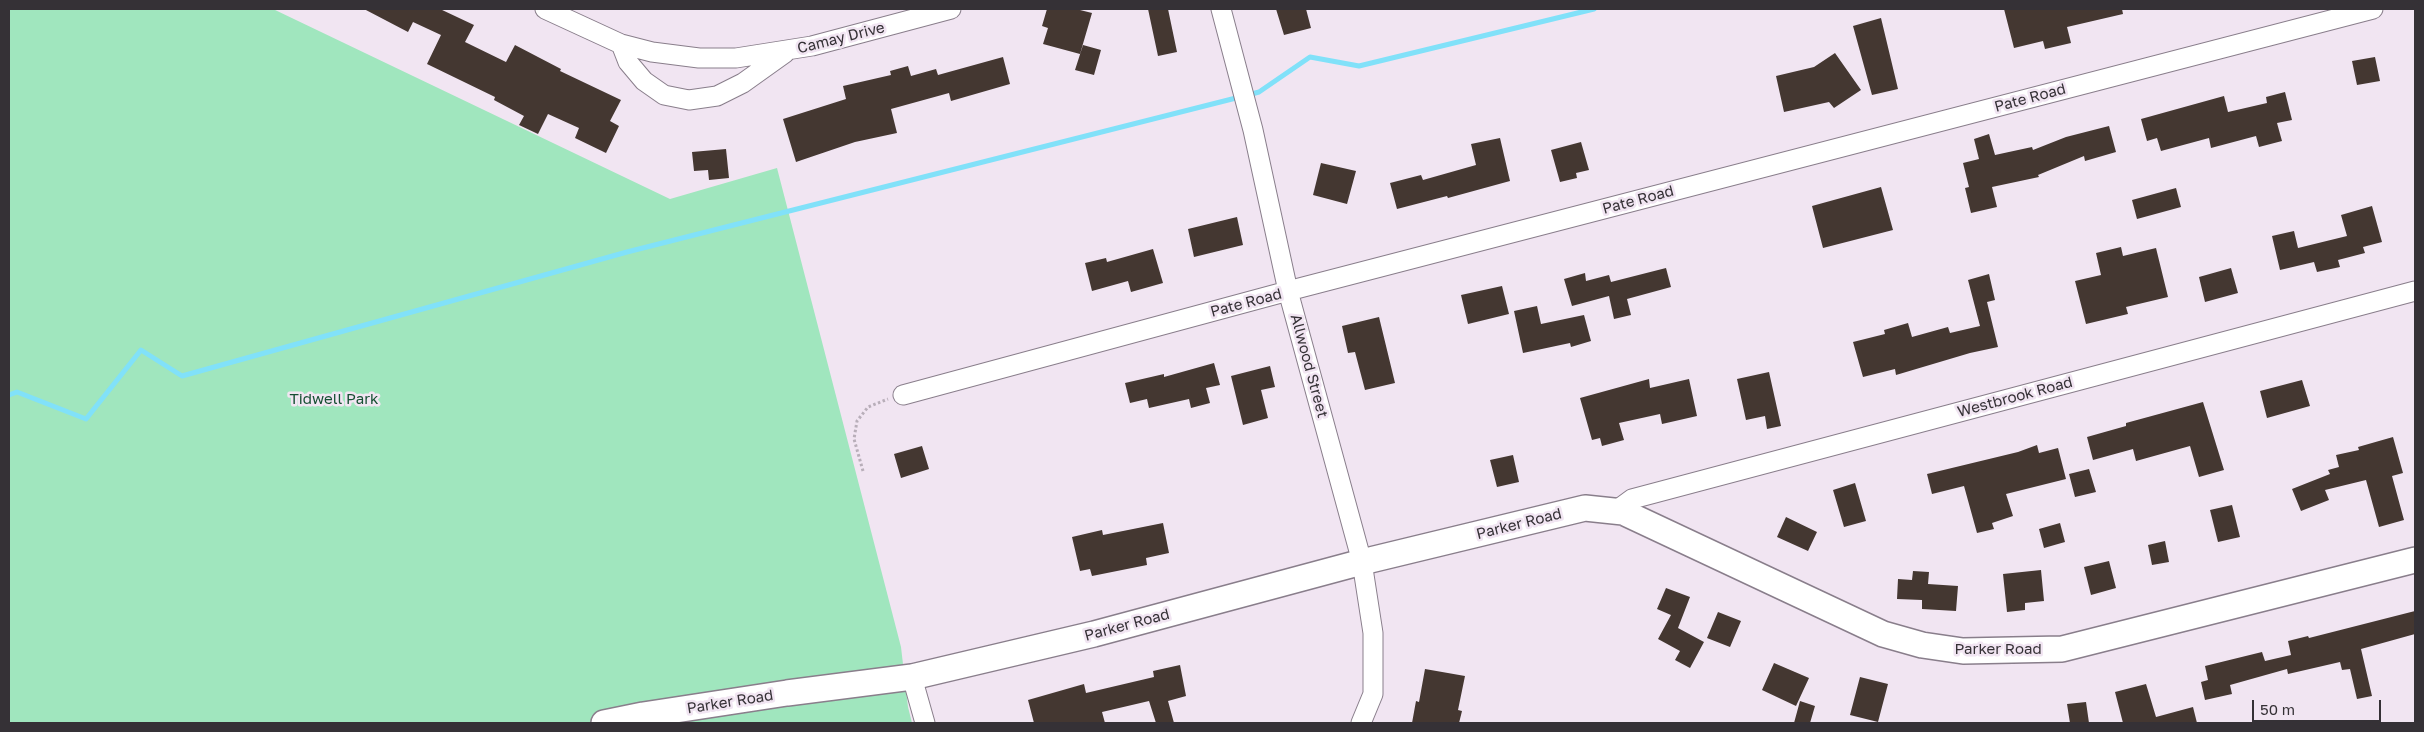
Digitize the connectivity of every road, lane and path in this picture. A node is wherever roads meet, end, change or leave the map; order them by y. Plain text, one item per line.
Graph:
1 (545, 9) edge
2 (951, 9) edge
3 (1221, 9) edge
4 (2373, 9) edge
5 (621, 44) junction
6 (788, 50) junction
7 (2415, 290) edge
8 (1288, 291) junction
9 (903, 395) joint
10 (863, 471) dead end
11 (1624, 505) junction
12 (2415, 560) edge
13 (1362, 562) junction
14 (912, 677) junction
15 (604, 723) edge
16 (925, 723) edge
17 (1361, 723) edge

1 - 5 street, Camay Drive
2 - 6 street, Camay Drive
3 - 8 street, Allwood Street
4 - 8 street, Pate Road
5 - 6 street, Camay Drive
5 - 6 street, Camay Drive
7 - 11 street, Westbrook Road
8 - 9 street, Pate Road
8 - 13 street, Allwood Street
9 - 10 path
11 - 12 main road, Parker Road
11 - 13 main road, Parker Road
13 - 14 main road, Parker Road
13 - 17 street, Allwood Street
14 - 15 main road, Parker Road
14 - 16 street

